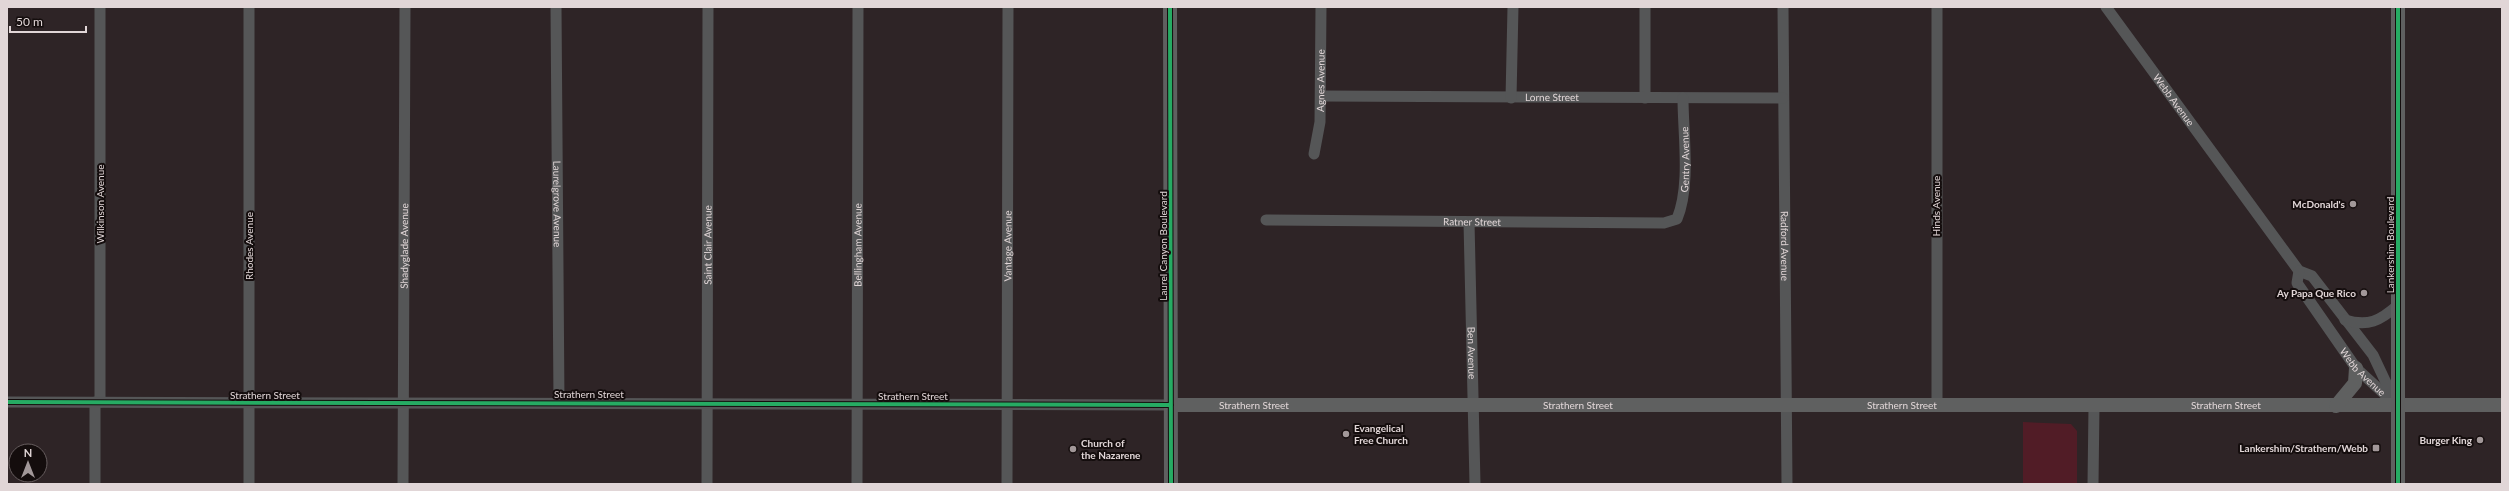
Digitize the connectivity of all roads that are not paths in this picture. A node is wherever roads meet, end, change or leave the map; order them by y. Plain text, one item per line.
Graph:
1 (100, 7) edge
2 (249, 7) edge
3 (404, 7) edge
4 (556, 7) edge
5 (708, 7) edge
6 (858, 7) edge
7 (1008, 7) edge
8 (1170, 7) edge
9 (1320, 7) edge
10 (1513, 7) edge
11 (1645, 7) edge
12 (1783, 7) edge
13 (1937, 7) edge
14 (2106, 7) edge
15 (2398, 7) edge
16 (1321, 96) junction
17 (1511, 98) junction
18 (1645, 98) junction
19 (1683, 98) junction
20 (1783, 98) junction
21 (1314, 154) dead end
22 (1677, 219) joint
23 (1266, 220) dead end
24 (1469, 222) junction
25 (2299, 271) junction
26 (2398, 305) junction
27 (2345, 320) junction
28 (2356, 368) junction
29 (7, 402) edge
30 (98, 402) junction
31 (559, 402) junction
32 (249, 403) junction
33 (403, 404) junction
34 (708, 404) junction
35 (857, 404) junction
36 (1007, 404) junction
37 (1171, 405) junction
38 (2502, 405) edge
39 (1473, 406) junction
40 (1786, 406) junction
41 (1937, 406) junction
42 (2094, 406) junction
43 (2336, 406) junction
44 (2397, 406) junction
45 (95, 484) edge
46 (249, 484) edge
47 (403, 484) edge
48 (707, 484) edge
49 (857, 484) edge
50 (1007, 484) edge
51 (1171, 484) edge
52 (1475, 484) edge
53 (1786, 484) edge
54 (2094, 484) edge
55 (2398, 484) edge

1 - 30 street, Wilkinson Avenue
2 - 32 street, Rhodes Avenue
3 - 33 street, Shadyglade Avenue
4 - 31 street, Laurelgrove Avenue
5 - 34 street, Saint Clair Avenue
6 - 35 street, Bellingham Avenue
7 - 36 street, Vantage Avenue
8 - 37 main road, Laurel Canyon Boulevard
9 - 16 street, Agnes Avenue
10 - 17 street
11 - 18 street
12 - 20 street, Radford Avenue
13 - 41 street, Hinds Avenue
14 - 25 street, Webb Avenue
15 - 26 main road, Lankershim Boulevard
16 - 17 street, Lorne Street
16 - 21 street, Agnes Avenue
17 - 18 street, Lorne Street
18 - 19 street, Lorne Street
19 - 20 street, Lorne Street
19 - 22 street, Gentry Avenue
20 - 40 street, Radford Avenue
22 - 24 street, Ratner Street
23 - 24 street, Ratner Street
24 - 39 street, Ben Avenue
25 - 27 street, Webb Avenue
25 - 28 street, Webb Avenue
26 - 27 street
26 - 44 main road, Lankershim Boulevard
27 - 44 street, Webb Avenue
28 - 43 main road
28 - 44 street, Webb Avenue
29 - 30 street, Strathern Street
30 - 32 street, Strathern Street
30 - 45 street, Wilkinson Avenue
31 - 33 street, Strathern Street
31 - 34 street, Strathern Street
32 - 33 street, Strathern Street
32 - 46 street, Rhodes Avenue
33 - 47 street, Shadyglade Avenue
34 - 35 street, Strathern Street
34 - 48 street, Saint Clair Avenue
35 - 36 street, Strathern Street
35 - 49 street, Bellingham Avenue
36 - 37 street, Strathern Street
36 - 50 street, Vantage Avenue
37 - 39 main road, Strathern Street
37 - 51 main road, Laurel Canyon Boulevard
38 - 44 main road, Strathern Street
39 - 40 main road, Strathern Street
39 - 52 street, Ben Avenue
40 - 41 main road, Strathern Street
40 - 53 street, Radford Avenue
41 - 42 main road, Strathern Street
42 - 43 main road, Strathern Street
42 - 54 street
43 - 44 main road, Strathern Street
44 - 55 main road, Lankershim Boulevard

